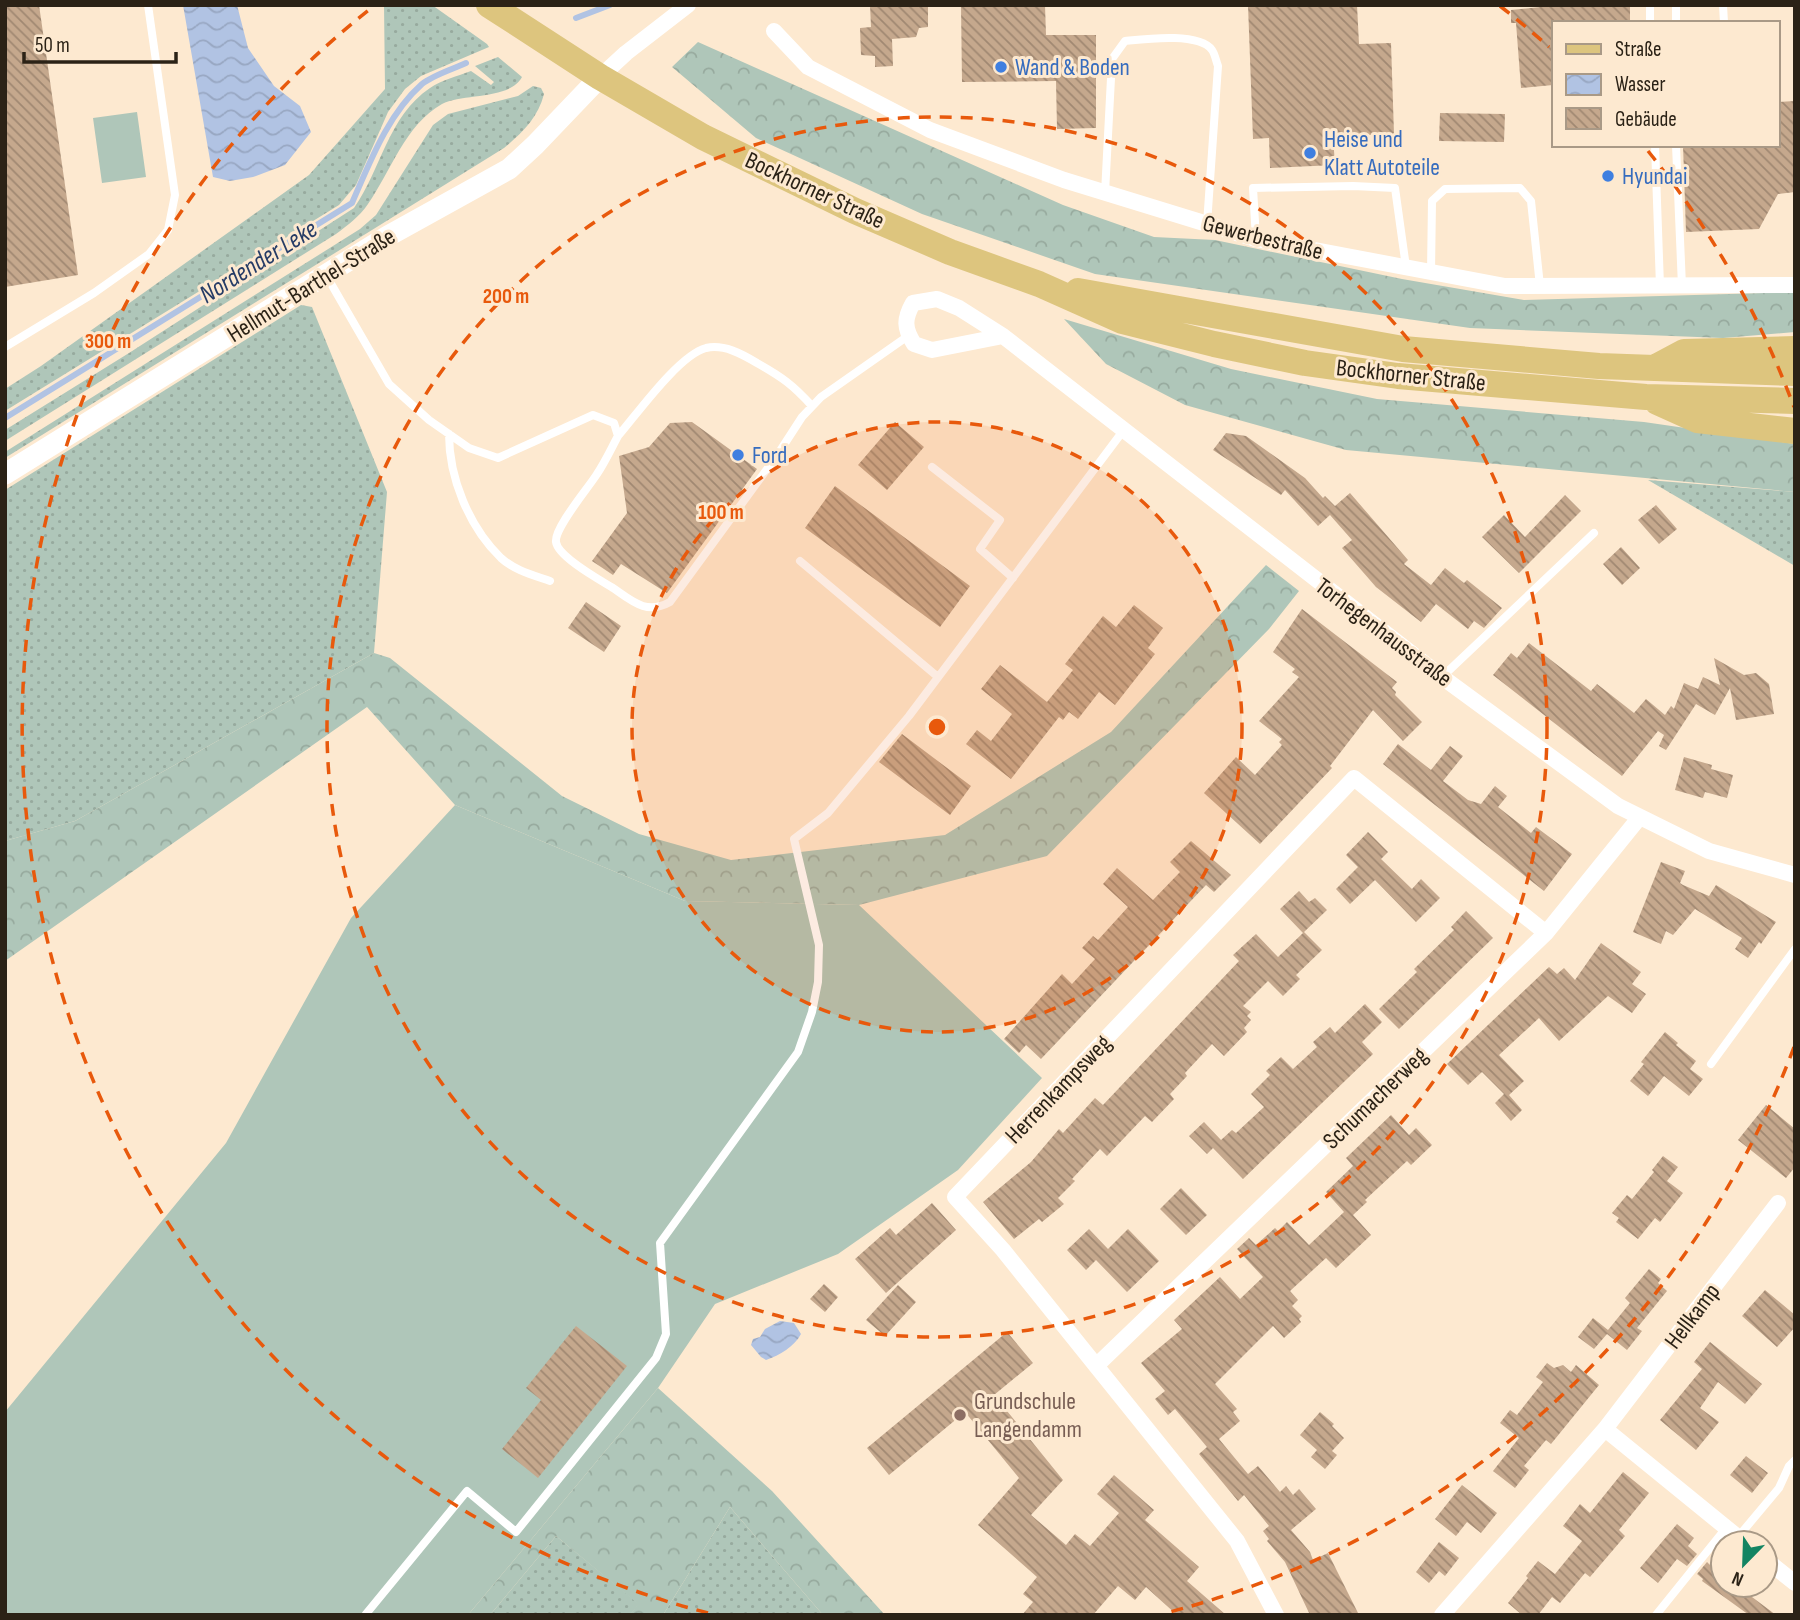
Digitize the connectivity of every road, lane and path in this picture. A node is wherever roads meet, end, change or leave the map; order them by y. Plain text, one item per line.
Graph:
1 (148, 5) edge
2 (489, 5) edge
3 (688, 5) edge
4 (774, 32) dead end
5 (600, 77) junction
6 (1655, 147) edge
7 (1676, 147) edge
8 (1105, 193) junction
9 (1207, 224) junction
10 (1256, 239) junction
11 (1406, 268) junction
12 (1431, 272) junction
13 (326, 275) junction
14 (1039, 284) junction
15 (1795, 285) edge
16 (1540, 286) junction
17 (1660, 286) junction
18 (1682, 286) junction
19 (908, 335) junction
20 (1003, 336) junction
21 (5, 347) edge
22 (1795, 349) edge
23 (1652, 369) junction
24 (1795, 373) edge
25 (1646, 397) junction
26 (1795, 401) edge
27 (812, 406) junction
28 (1123, 431) junction
29 (1795, 431) edge
30 (449, 434) junction
31 (618, 436) junction
32 (932, 467) dead end
33 (5, 474) edge
34 (1594, 533) dead end
35 (800, 561) dead end
36 (1013, 578) junction
37 (550, 581) dead end
38 (938, 677) junction
39 (1442, 677) junction
40 (1639, 818) junction
41 (1794, 876) edge
42 (1546, 933) junction
43 (1795, 949) edge
44 (1711, 1064) dead end
45 (1779, 1203) dead end
46 (1096, 1366) junction
47 (1605, 1429) junction
48 (1795, 1460) edge
49 (1727, 1529) edge
50 (1742, 1529) edge
51 (1709, 1563) edge
52 (1779, 1571) edge
53 (1795, 1584) edge
54 (366, 1614) edge
55 (1276, 1615) edge
56 (1442, 1615) edge
57 (1656, 1615) edge

1 - 21 lane
2 - 5 main road, Bockhorner Straße
3 - 5 street
4 - 8 street, Gewerbestraße
5 - 13 street, Hellmut-Barthel-Straße
5 - 14 main road, Bockhorner Straße
6 - 17 lane
7 - 18 lane
8 - 9 street, Gewerbestraße
8 - 9 lane
9 - 10 street, Gewerbestraße
10 - 11 street, Gewerbestraße
10 - 11 lane
11 - 12 street, Gewerbestraße
12 - 16 street, Gewerbestraße
12 - 16 lane
13 - 30 lane
13 - 33 street, Hellmut-Barthel-Straße
14 - 23 main road, Bockhorner Straße
14 - 25 main road, Bockhorner Straße
15 - 18 street, Gewerbestraße
16 - 17 street, Gewerbestraße
17 - 18 street, Gewerbestraße
19 - 20 street
19 - 20 street, Torhegenhausstraße
19 - 27 lane
20 - 28 street, Torhegenhausstraße
22 - 23 main road
23 - 24 main road, Bockhorner Straße
25 - 26 main road, Bockhorner Straße
25 - 29 main road
27 - 31 lane
27 - 31 lane
28 - 36 lane
28 - 39 street, Torhegenhausstraße
30 - 31 lane
30 - 37 lane
32 - 36 lane
34 - 39 lane
35 - 38 lane
36 - 38 lane
38 - 54 lane
39 - 40 street, Torhegenhausstraße
40 - 41 street, Torhegenhausstraße
40 - 42 street, Schumacherweg
42 - 46 street, Schumacherweg
42 - 46 street, Herrenkampsweg
43 - 44 lane
45 - 47 street, Hellkamp
46 - 55 street, Herrenkampsweg
47 - 49 street
47 - 56 street, Hellkamp
48 - 50 lane
51 - 57 lane
52 - 53 street

